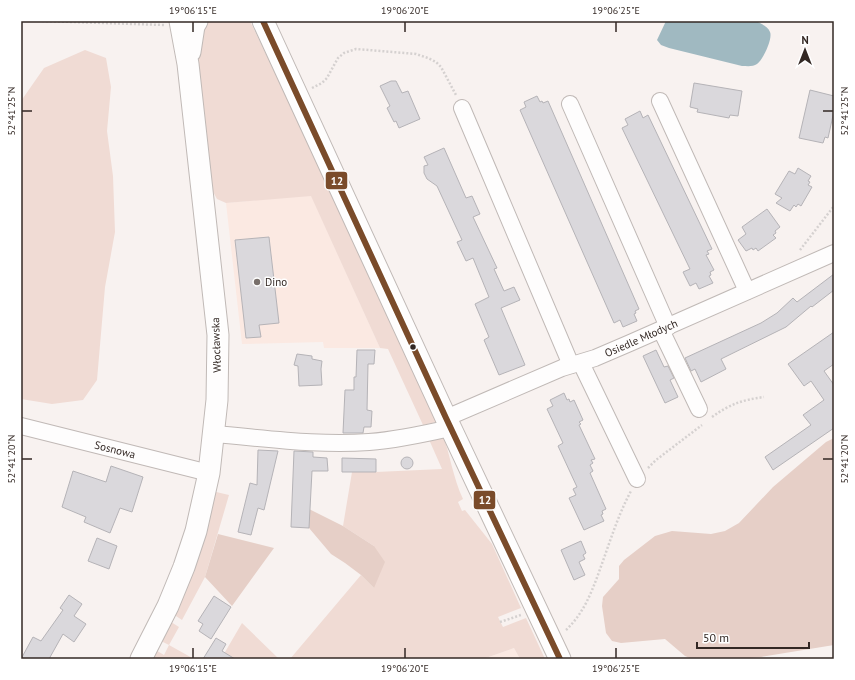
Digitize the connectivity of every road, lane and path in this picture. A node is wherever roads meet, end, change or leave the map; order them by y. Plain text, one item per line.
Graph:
1 (42, 21) edge
2 (263, 21) edge
3 (186, 22) edge
4 (296, 91) junction
5 (660, 101) dead end
6 (570, 104) dead end
7 (462, 108) joint
8 (834, 206) edge
9 (798, 253) dead end
10 (834, 253) edge
11 (748, 291) junction
12 (665, 328) junction
13 (576, 364) junction
14 (764, 397) dead end
15 (705, 416) junction
16 (448, 423) junction
17 (21, 426) edge
18 (213, 434) junction
19 (209, 474) junction
20 (637, 480) junction
21 (556, 651) edge
22 (141, 659) edge

1 - 3 path
2 - 4 main road
3 - 18 main road, Włocławska
4 - 7 path
4 - 16 main road
5 - 11 street
6 - 12 street
7 - 13 street
8 - 9 path
10 - 11 street, Osiedle Młodych
11 - 12 street, Osiedle Młodych
12 - 13 street, Osiedle Młodych
12 - 15 street
13 - 16 street, Osiedle Młodych
13 - 20 street
14 - 15 path
15 - 20 path
16 - 18 street, Osiedle Młodych
16 - 21 main road
17 - 19 street, Sosnowa
18 - 19 main road, Włocławska
19 - 22 main road, Włocławska
20 - 21 path

